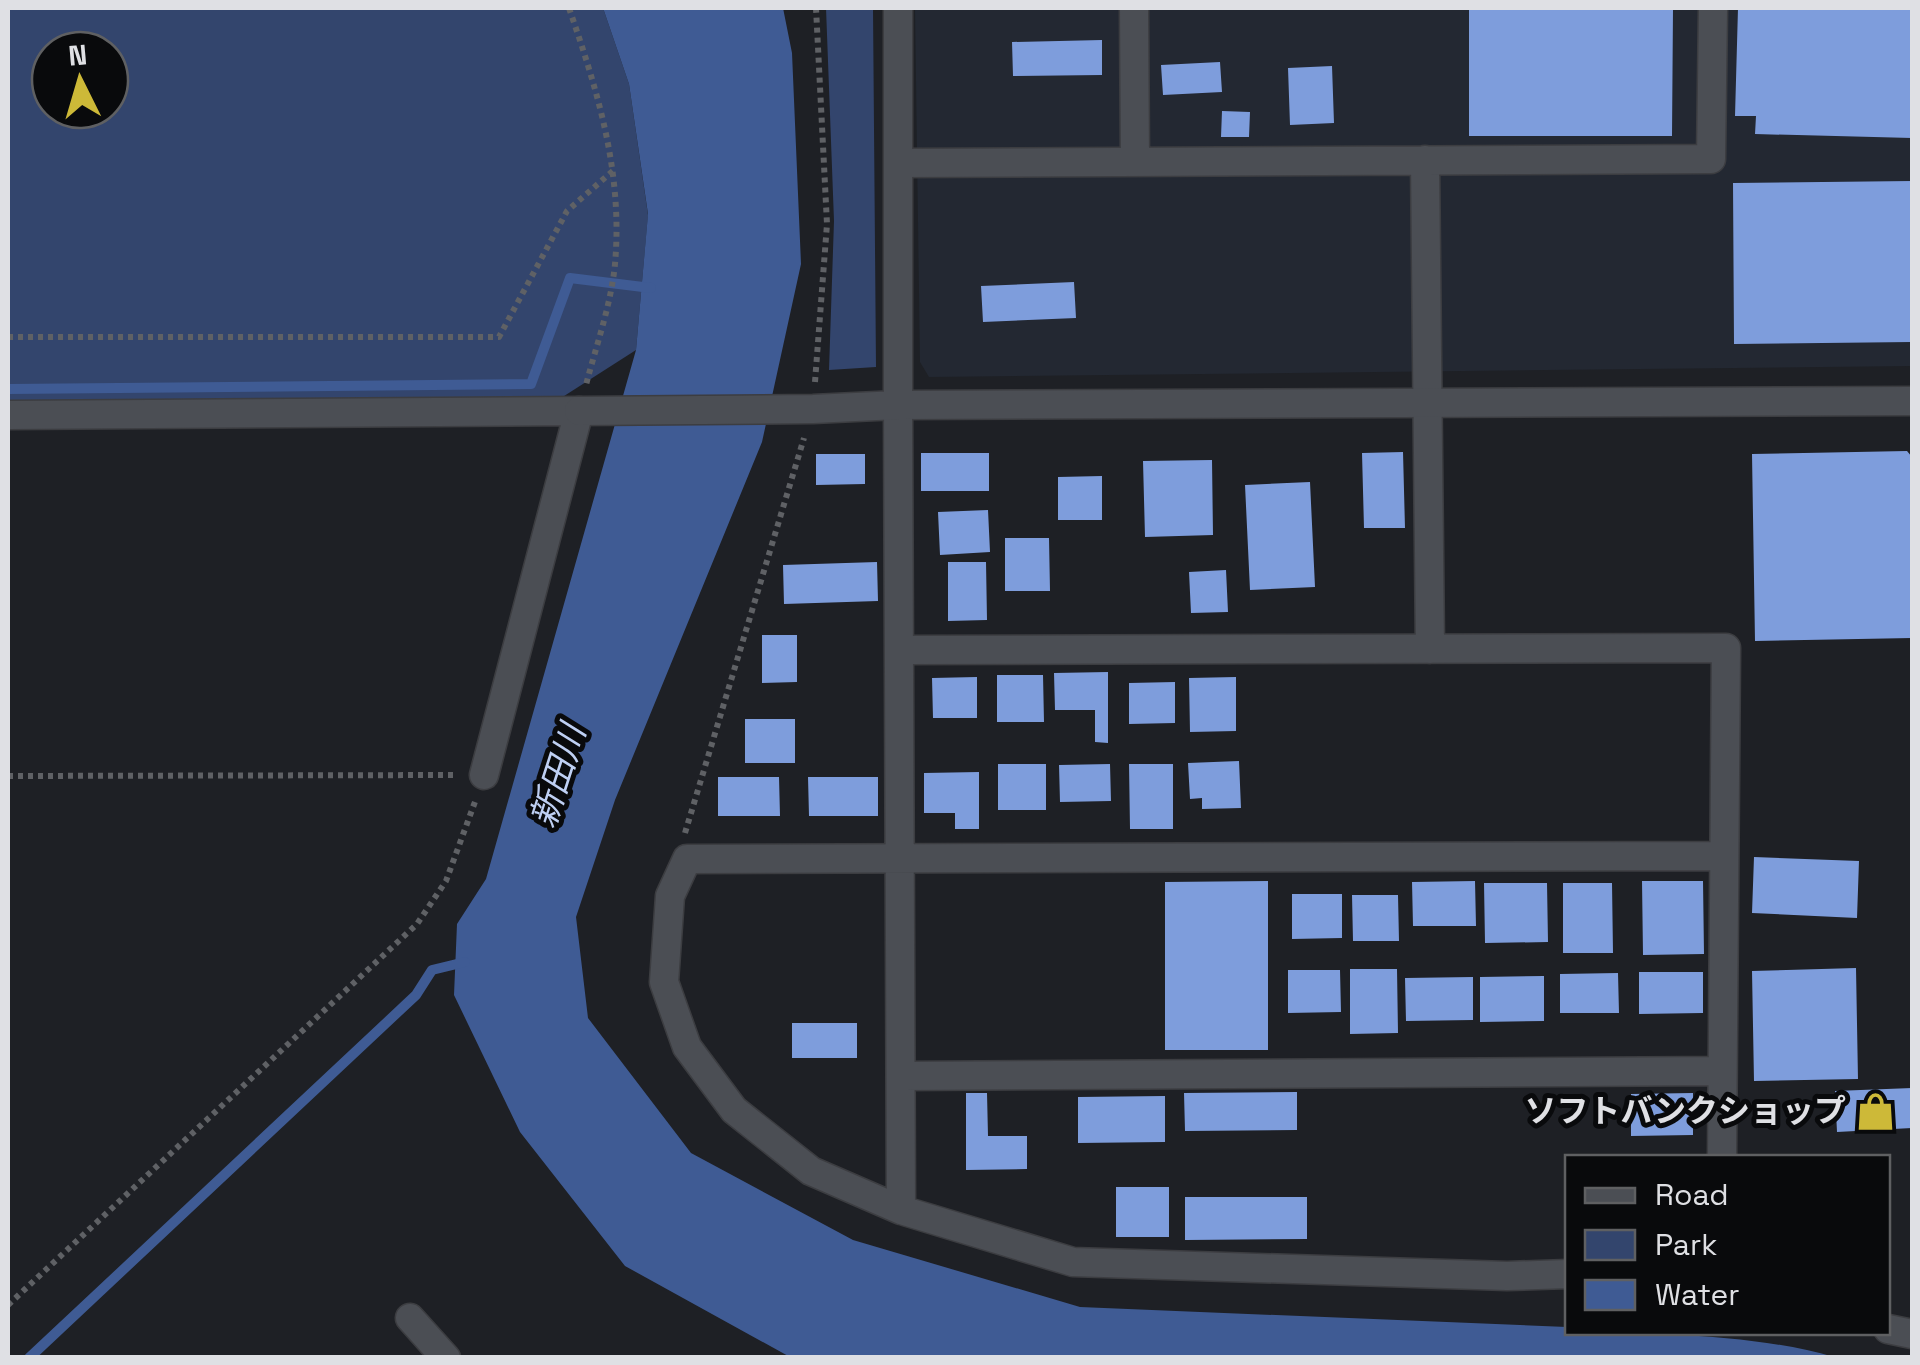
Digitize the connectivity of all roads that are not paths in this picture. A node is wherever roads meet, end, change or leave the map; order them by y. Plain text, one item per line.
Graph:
1 (898, 8) edge
2 (1134, 8) edge
3 (1713, 8) edge
4 (1425, 160) junction
5 (1135, 162) junction
6 (899, 163) junction
7 (1912, 401) edge
8 (1428, 403) junction
9 (898, 405) junction
10 (579, 410) junction
11 (8, 415) edge
12 (1430, 649) junction
13 (900, 650) junction
14 (484, 775) road end
15 (1724, 856) junction
16 (900, 859) junction
17 (1722, 1070) junction
18 (902, 1076) junction
19 (1722, 1155) edge
20 (900, 1210) junction
21 (1565, 1274) edge
22 (410, 1318) dead end
23 (436, 1354) edge

1 - 6 street
2 - 5 street
3 - 4 street
4 - 5 street
4 - 8 street
5 - 6 street
6 - 9 street
7 - 8 street
8 - 9 street
8 - 12 street
9 - 10 street
9 - 13 street
10 - 11 street
10 - 14 street
12 - 13 street
12 - 15 street
13 - 16 street
15 - 16 street
15 - 17 street
16 - 18 street
16 - 20 street
17 - 18 street
17 - 19 street
18 - 20 street
20 - 21 street
22 - 23 street

